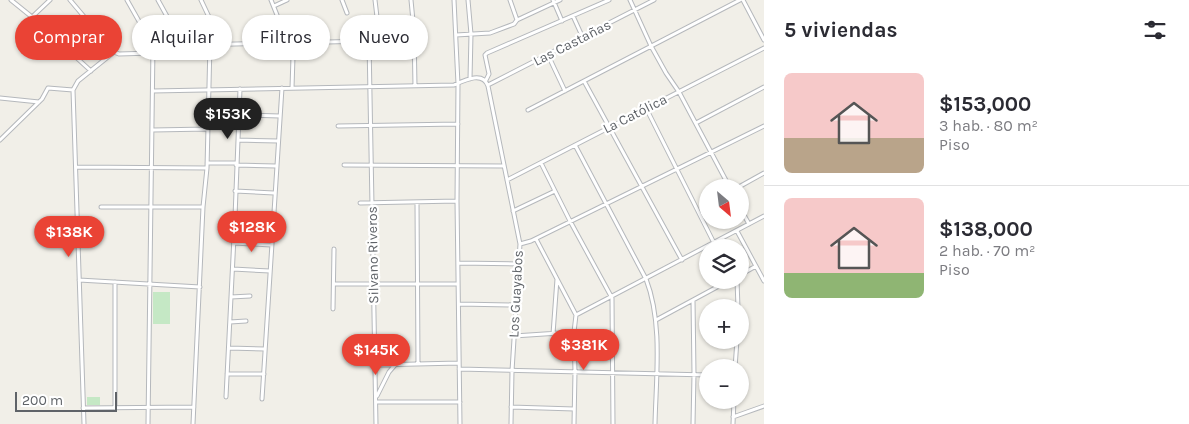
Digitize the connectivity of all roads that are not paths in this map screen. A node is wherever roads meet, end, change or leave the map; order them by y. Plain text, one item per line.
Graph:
1 (11, 0) edge
2 (50, 0) edge
3 (70, 0) edge
4 (127, 0) edge
5 (158, 0) edge
6 (201, 0) edge
7 (271, 0) edge
8 (287, 0) edge
9 (342, 0) edge
10 (375, 0) edge
11 (411, 0) edge
12 (454, 0) edge
13 (468, 0) edge
14 (510, 0) edge
15 (560, 0) edge
16 (609, 0) edge
17 (630, 0) edge
18 (654, 0) edge
19 (741, 0) edge
20 (554, 2) edge
21 (274, 6) junction
22 (635, 10) junction
23 (347, 13) dead end
24 (30, 15) edge
25 (34, 15) edge
26 (83, 15) edge
27 (135, 15) edge
28 (166, 15) edge
29 (208, 15) edge
30 (277, 15) dead end
31 (377, 15) edge
32 (412, 15) edge
33 (573, 16) junction
34 (517, 20) junction
35 (562, 21) junction
36 (471, 34) junction
37 (456, 35) junction
38 (583, 38) junction
39 (764, 40) edge
40 (651, 46) junction
41 (764, 48) edge
42 (548, 55) junction
43 (79, 60) edge
44 (104, 60) edge
45 (153, 60) edge
46 (209, 60) edge
47 (293, 60) edge
48 (370, 60) edge
49 (415, 60) edge
50 (91, 71) junction
51 (470, 78) junction
52 (486, 80) junction
53 (584, 81) junction
54 (458, 84) junction
55 (488, 85) junction
56 (415, 86) junction
57 (371, 87) junction
58 (764, 87) edge
59 (282, 88) junction
60 (292, 88) junction
61 (240, 89) junction
62 (74, 90) junction
63 (153, 91) junction
64 (208, 91) junction
65 (565, 91) junction
66 (679, 92) junction
67 (0, 98) edge
68 (39, 102) junction
69 (646, 108) junction
70 (528, 110) dead end
71 (239, 115) junction
72 (280, 116) junction
73 (696, 123) junction
74 (458, 124) junction
75 (371, 125) junction
76 (338, 126) dead end
77 (764, 126) edge
78 (609, 127) junction
79 (208, 129) junction
80 (153, 130) junction
81 (0, 140) edge
82 (238, 140) junction
83 (278, 141) junction
84 (575, 145) junction
85 (711, 152) junction
86 (207, 163) junction
87 (540, 163) junction
88 (237, 164) junction
89 (344, 165) dead end
90 (372, 165) junction
91 (458, 165) junction
92 (276, 166) junction
93 (504, 166) junction
94 (76, 167) junction
95 (151, 168) junction
96 (207, 168) junction
97 (677, 169) junction
98 (764, 173) edge
99 (725, 179) edge
100 (507, 180) junction
101 (749, 181) edge
102 (642, 186) junction
103 (236, 191) junction
104 (555, 191) junction
105 (274, 193) junction
106 (457, 201) junction
107 (417, 202) junction
108 (360, 203) dead end
109 (372, 203) junction
110 (606, 204) junction
111 (101, 207) dead end
112 (151, 207) junction
113 (203, 207) junction
114 (513, 211) junction
115 (764, 216) edge
116 (236, 217) junction
117 (273, 218) junction
118 (570, 221) junction
119 (749, 224) edge
120 (737, 230) joint
121 (536, 239) junction
122 (712, 239) edge
123 (721, 239) edge
124 (234, 243) junction
125 (520, 244) junction
126 (271, 245) junction
127 (334, 249) dead end
128 (699, 251) edge
129 (682, 260) junction
130 (458, 263) junction
131 (519, 264) junction
132 (756, 266) junction
133 (233, 269) junction
134 (749, 270) edge
135 (270, 271) junction
136 (557, 278) junction
137 (646, 279) junction
138 (79, 280) junction
139 (764, 281) edge
140 (115, 282) junction
141 (418, 283) junction
142 (150, 284) junction
143 (334, 284) junction
144 (373, 284) junction
145 (458, 284) junction
146 (200, 287) junction
147 (713, 289) edge
148 (231, 296) junction
149 (250, 296) dead end
150 (612, 298) junction
151 (692, 300) junction
152 (459, 304) junction
153 (516, 305) junction
154 (333, 309) dead end
155 (576, 315) junction
156 (656, 320) junction
157 (246, 321) dead end
158 (230, 322) junction
159 (574, 332) junction
160 (553, 334) junction
161 (514, 336) junction
162 (229, 348) junction
163 (265, 349) junction
164 (459, 363) junction
165 (375, 364) junction
166 (395, 364) junction
167 (418, 364) junction
168 (459, 369) junction
169 (512, 371) junction
170 (575, 372) junction
171 (613, 373) junction
172 (656, 373) junction
173 (227, 374) junction
174 (264, 374) junction
175 (694, 374) junction
176 (699, 374) edge
177 (226, 397) dead end
178 (262, 399) dead end
179 (376, 400) junction
180 (460, 402) junction
181 (764, 406) edge
182 (148, 407) junction
183 (194, 407) junction
184 (511, 407) junction
185 (83, 408) junction
186 (115, 408) junction
187 (574, 409) junction
188 (733, 409) edge
189 (733, 417) junction
190 (84, 424) edge
191 (148, 424) edge
192 (193, 424) edge
193 (376, 424) edge
194 (460, 424) edge
195 (511, 424) edge
196 (574, 424) edge
197 (613, 424) edge
198 (655, 424) edge
199 (693, 424) edge
200 (733, 424) edge

1 - 24 street
2 - 25 street
3 - 26 street
4 - 27 street
5 - 28 street
6 - 29 street
7 - 21 street
8 - 21 street
9 - 23 street
10 - 31 street, Silvano Riveros
11 - 32 street
12 - 37 street
13 - 36 street
14 - 34 street
15 - 20 street
16 - 33 street
17 - 22 street
18 - 22 street, Las Castañas
19 - 39 street
19 - 40 street
20 - 34 street
20 - 35 street
21 - 30 street
22 - 38 street, Las Castañas
22 - 40 street
33 - 35 street
33 - 38 street
34 - 36 street
35 - 52 street
36 - 37 street
36 - 51 street
37 - 54 street
38 - 42 street, Las Castañas
40 - 53 street
40 - 66 street
41 - 66 street, La Católica
42 - 55 street, Las Castañas
42 - 65 street
43 - 50 street
44 - 50 street
45 - 63 street
46 - 64 street
47 - 60 street
48 - 57 street, Silvano Riveros
49 - 56 street
50 - 62 street
51 - 52 street
51 - 54 street
52 - 55 street, Los Guayabos
53 - 65 street
53 - 78 street
54 - 56 street
54 - 74 street
55 - 93 street, Los Guayabos
56 - 57 street
57 - 60 street
57 - 75 street, Silvano Riveros
58 - 73 street
59 - 60 street
59 - 61 street
59 - 72 street
61 - 64 street
61 - 71 street
62 - 68 street
62 - 94 street
63 - 64 street
63 - 80 street
64 - 79 street
65 - 70 street
66 - 69 street, La Católica
66 - 73 street
67 - 68 street
68 - 81 street
69 - 78 street, La Católica
69 - 97 street
71 - 72 street
71 - 82 street
72 - 83 street
73 - 85 street
74 - 75 street
74 - 91 street
75 - 76 street
75 - 90 street, Silvano Riveros
77 - 85 street
78 - 84 street, La Católica
78 - 102 street
79 - 80 street
79 - 86 street
80 - 95 street
82 - 83 street
82 - 88 street
83 - 92 street
84 - 87 street, La Católica
84 - 110 street
85 - 97 street
85 - 99 street
86 - 88 street
86 - 96 street
87 - 100 street, La Católica
87 - 104 street
88 - 92 street
88 - 103 street
89 - 90 street
90 - 91 street
90 - 109 street, Silvano Riveros
91 - 93 street
91 - 106 street
92 - 105 street
93 - 100 street, Los Guayabos
94 - 95 street
94 - 138 street
95 - 96 street
95 - 112 street
96 - 113 street
97 - 102 street
97 - 122 street
98 - 101 street
100 - 114 street, Los Guayabos
102 - 110 street
102 - 129 street
103 - 105 street
103 - 116 street
104 - 114 street
104 - 118 street
105 - 117 street
106 - 107 street
106 - 130 street
107 - 109 street
107 - 141 street
108 - 109 street
109 - 144 street, Silvano Riveros
110 - 118 street
110 - 137 street
111 - 112 street
112 - 113 street
112 - 142 street
113 - 146 street
114 - 125 street, Los Guayabos
115 - 119 street
116 - 117 street
116 - 124 street
117 - 126 street
118 - 121 street
118 - 150 street
120 - 123 street
120 - 132 street
121 - 125 street
121 - 136 street
124 - 126 street
124 - 133 street
125 - 131 street, Los Guayabos
126 - 135 street
127 - 143 street
128 - 129 street
129 - 137 street
130 - 131 street
130 - 145 street
131 - 153 street, Los Guayabos
132 - 134 street
132 - 139 street
133 - 135 street
133 - 148 street
135 - 163 street
136 - 155 street
136 - 160 street
137 - 150 street
137 - 156 street
138 - 140 street
138 - 185 street
140 - 142 street
140 - 186 street
141 - 144 street
141 - 145 street
141 - 167 street
142 - 146 street
142 - 182 street
143 - 144 street
143 - 154 street
144 - 165 street, Silvano Riveros
145 - 152 street
146 - 183 street
147 - 151 street
148 - 149 street
148 - 158 street
150 - 155 street
150 - 171 street
151 - 156 street
151 - 175 street
152 - 153 street
152 - 164 street
153 - 161 street, Los Guayabos
155 - 159 street
156 - 172 street
157 - 158 street
158 - 162 street
159 - 160 street
159 - 170 street
160 - 161 street
161 - 169 street, Los Guayabos
162 - 163 street
162 - 173 street
163 - 174 street
164 - 167 street
164 - 168 street
165 - 166 street
165 - 179 street, Silvano Riveros
166 - 167 street
166 - 179 street
168 - 169 street
168 - 180 street
169 - 170 street
169 - 184 street, Los Guayabos
170 - 171 street
170 - 187 street
171 - 172 street
171 - 197 street
172 - 175 street
172 - 198 street
173 - 174 street
173 - 177 street
174 - 178 street
175 - 176 street
175 - 199 street
179 - 180 street
179 - 193 street, Silvano Riveros
180 - 194 street
181 - 189 street
182 - 183 street
182 - 186 street
182 - 191 street
183 - 192 street
184 - 187 street
184 - 195 street, Los Guayabos
185 - 186 street
185 - 190 street
187 - 196 street
188 - 189 street
189 - 200 street

